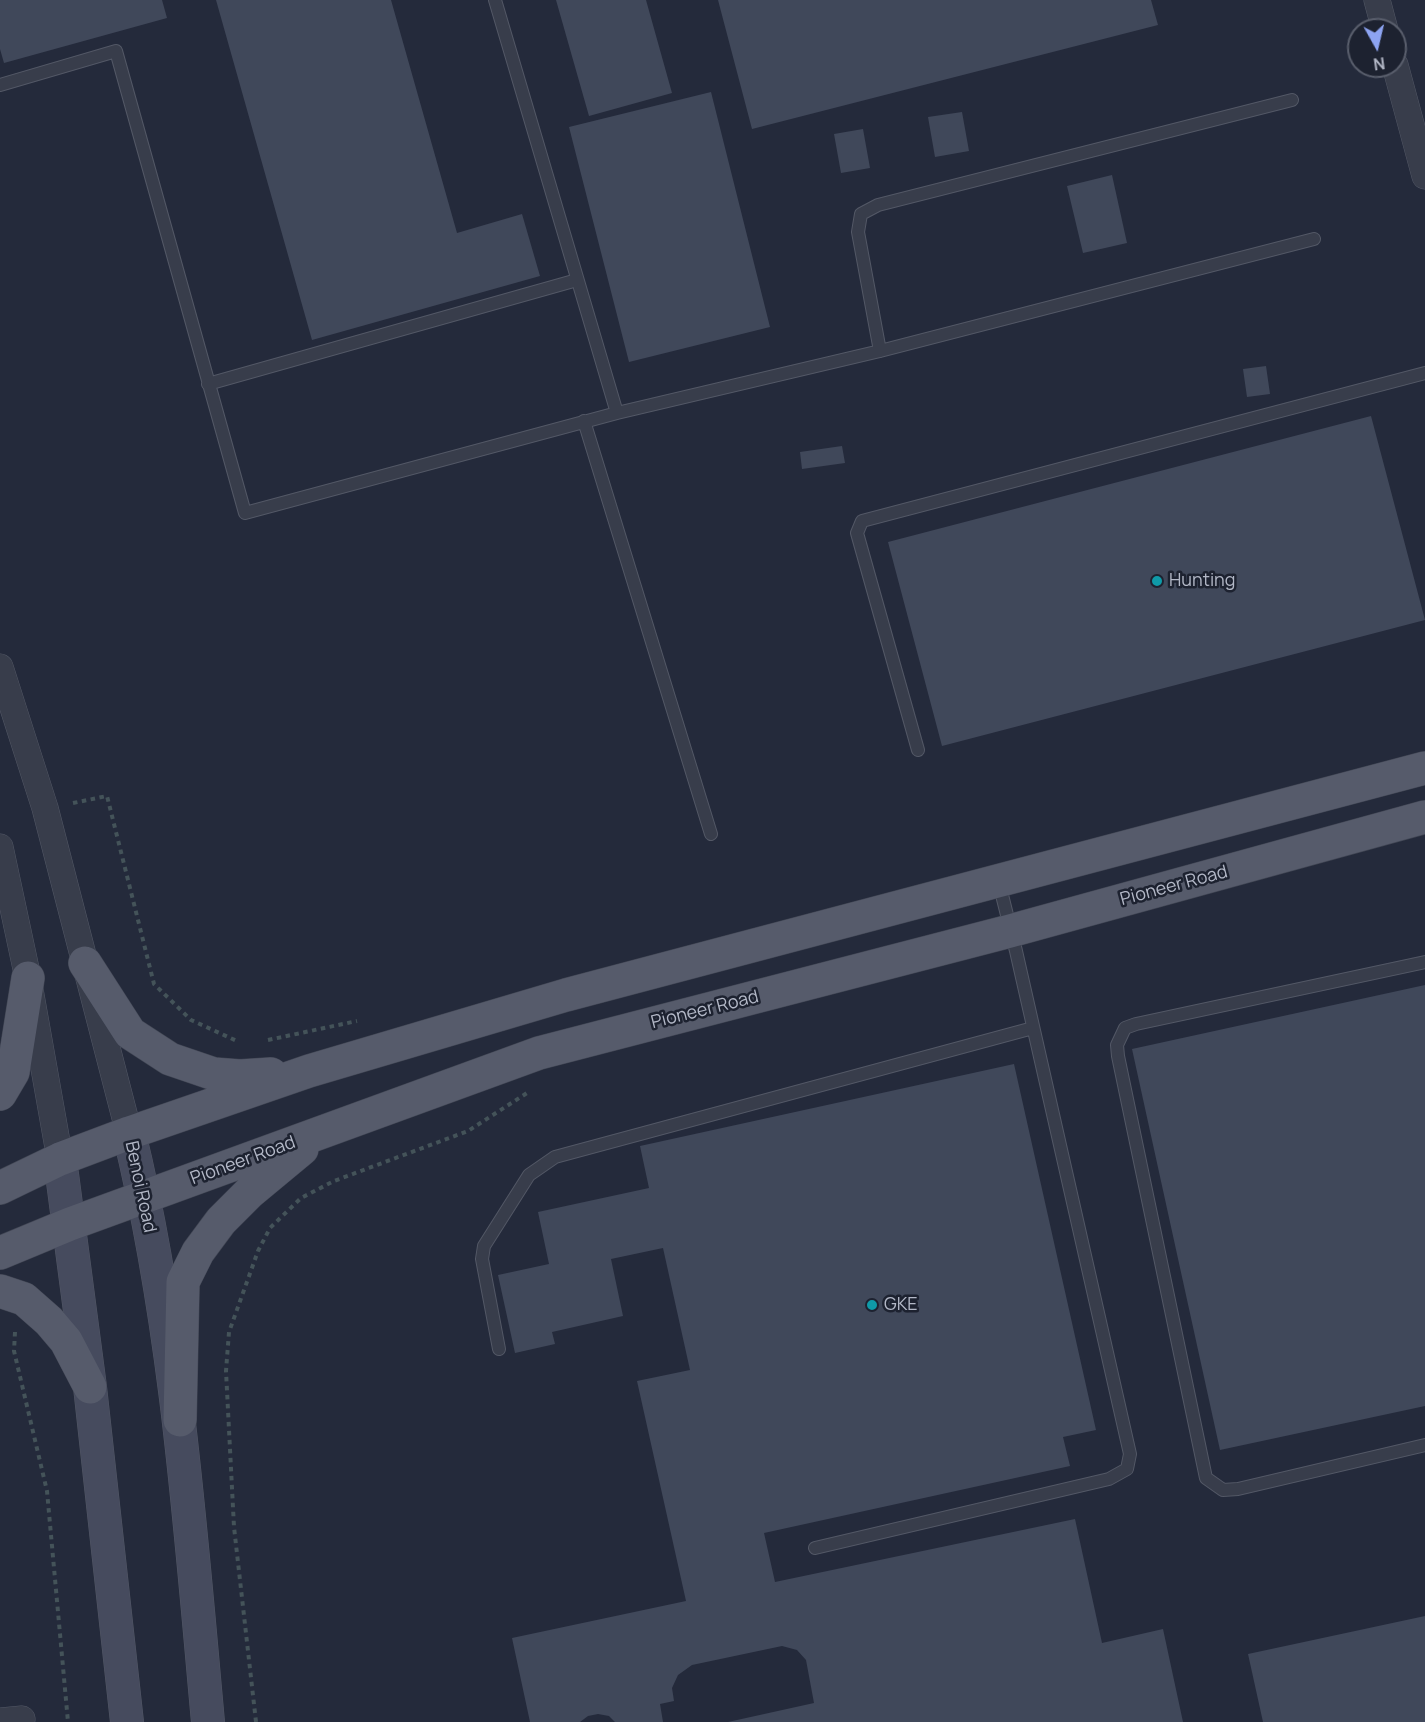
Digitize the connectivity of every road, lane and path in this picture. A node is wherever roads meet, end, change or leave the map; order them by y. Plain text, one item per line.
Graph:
1 (495, 0) edge
2 (1377, 0) edge
3 (1382, 18) edge
4 (1399, 78) edge
5 (0, 85) edge
6 (1292, 100) dead end
7 (1425, 176) edge
8 (1314, 239) dead end
9 (577, 280) junction
10 (880, 351) junction
11 (1425, 373) edge
12 (208, 384) junction
13 (617, 412) junction
14 (584, 421) junction
15 (0, 667) edge
16 (918, 750) dead end
17 (1425, 768) edge
18 (45, 808) junction
19 (1425, 817) edge
20 (711, 834) dead end
21 (0, 847) edge
22 (998, 882) junction
23 (1010, 931) junction
24 (1425, 962) edge
25 (85, 963) junction
26 (28, 978) junction
27 (359, 1020) dead end
28 (1033, 1028) junction
29 (267, 1041) dead end
30 (245, 1042) dead end
31 (309, 1071) junction
32 (0, 1094) edge
33 (325, 1131) junction
34 (129, 1133) junction
35 (60, 1159) junction
36 (0, 1188) edge
37 (144, 1196) junction
38 (70, 1224) junction
39 (0, 1253) edge
40 (0, 1291) edge
41 (15, 1325) dead end
42 (499, 1349) dead end
43 (90, 1387) junction
44 (180, 1420) junction
45 (1425, 1444) edge
46 (815, 1548) dead end
47 (68, 1722) edge
48 (127, 1722) edge
49 (208, 1722) edge

1 - 9 lane
2 - 3 street
4 - 7 street
5 - 12 lane
6 - 10 lane
8 - 10 lane
9 - 12 lane
9 - 13 lane
10 - 13 lane
11 - 16 lane
12 - 14 lane
13 - 14 lane
14 - 20 lane
15 - 18 street, Benoi Road
17 - 22 main road
18 - 25 street, Benoi Road
18 - 30 path
19 - 23 main road, Pioneer Road
21 - 26 street
22 - 23 lane
22 - 31 main road
23 - 28 lane
23 - 33 main road, Pioneer Road
24 - 45 lane
25 - 31 main road
25 - 34 street, Benoi Road
26 - 32 main road
26 - 35 street
27 - 29 path
28 - 42 lane
28 - 46 lane
31 - 34 main road
33 - 37 main road, Pioneer Road
33 - 44 main road
34 - 35 main road
34 - 37 main road, Benoi Road
35 - 36 main road
35 - 38 main road
37 - 38 main road, Pioneer Road
37 - 44 main road, Benoi Road
38 - 39 main road, Pioneer Road
38 - 43 main road
40 - 43 main road
41 - 47 path
43 - 48 main road
44 - 49 main road, Benoi Road

